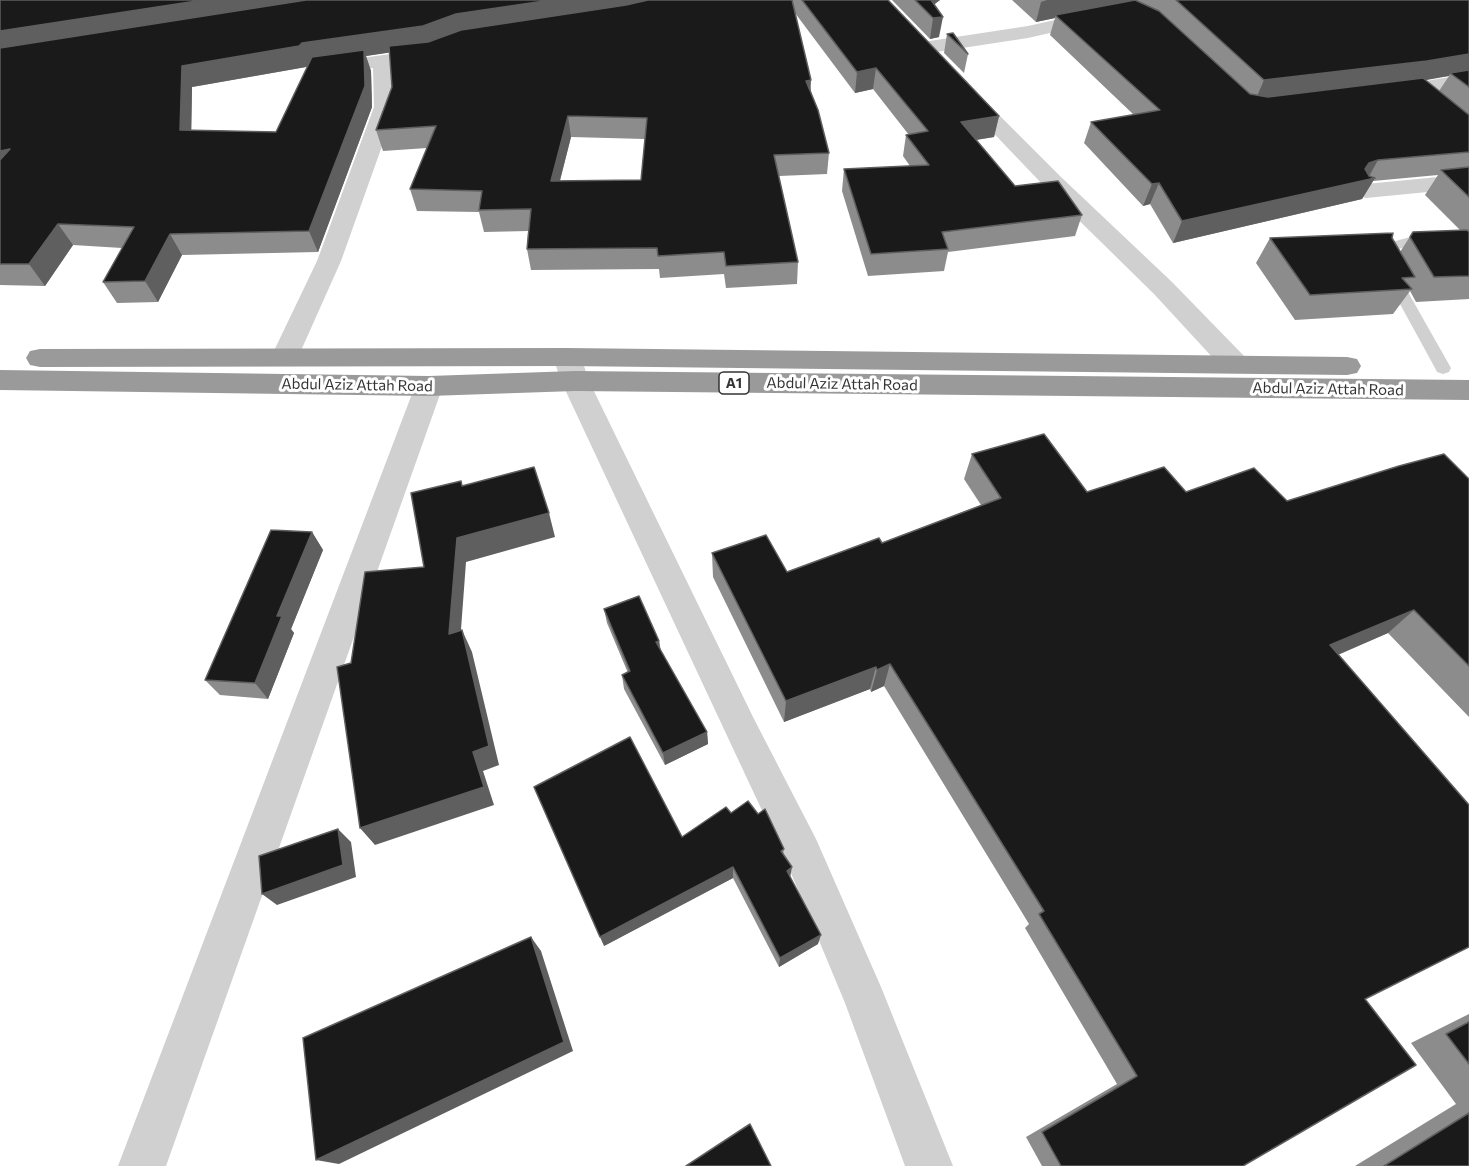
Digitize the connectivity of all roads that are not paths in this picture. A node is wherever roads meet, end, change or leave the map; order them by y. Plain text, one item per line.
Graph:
1 (1113, 14) edge
2 (452, 47) edge
3 (383, 62) junction
4 (317, 70) edge
5 (1469, 80) edge
6 (1415, 90) junction
7 (1369, 95) edge
8 (1433, 104) edge
9 (1469, 182) edge
10 (1366, 191) edge
11 (1469, 261) edge
12 (285, 357) junction
13 (0, 358) edge
14 (1235, 364) junction
15 (1456, 368) edge
16 (571, 369) junction
17 (0, 380) edge
18 (429, 386) junction
19 (1469, 390) edge
20 (142, 1166) edge
21 (929, 1166) edge

1 - 14 street
2 - 3 street
3 - 4 street
3 - 12 street
5 - 6 street
6 - 7 street
6 - 8 street
9 - 10 street
11 - 15 lane
12 - 13 highway, Abdul Aziz Attah Road / A1
12 - 16 highway, Abdul Aziz Attah Road / A1
14 - 15 highway, Abdul Aziz Attah Road / A1
14 - 16 highway, Abdul Aziz Attah Road / A1
16 - 18 highway, Abdul Aziz Attah Road / A1
16 - 19 highway, Abdul Aziz Attah Road / A1
16 - 21 street
17 - 18 highway, Abdul Aziz Attah Road / A1
18 - 20 street

